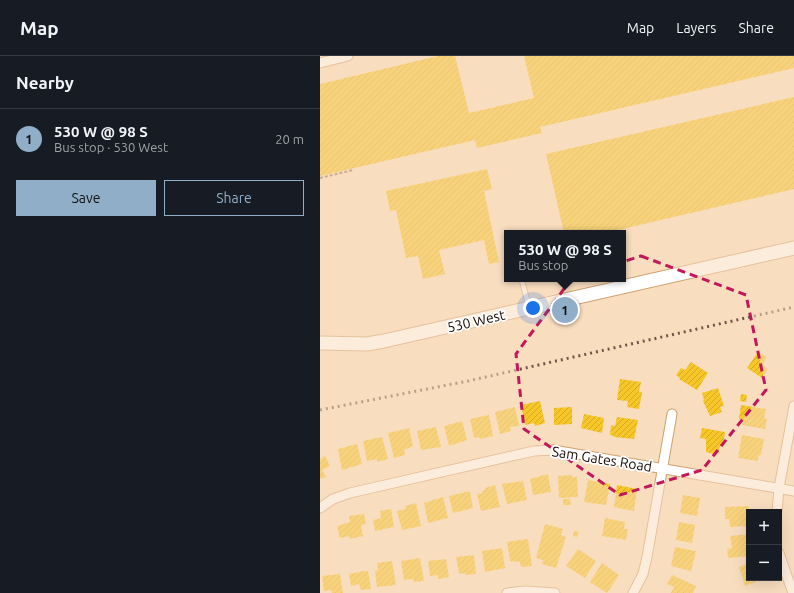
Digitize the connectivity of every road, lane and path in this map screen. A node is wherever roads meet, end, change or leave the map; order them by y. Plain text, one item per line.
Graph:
1 (348, 56) edge
2 (320, 63) edge
3 (354, 170) dead end
4 (320, 178) edge
5 (794, 248) edge
6 (522, 282) edge
7 (529, 309) junction
8 (320, 343) edge
9 (794, 406) edge
10 (672, 414) dead end
11 (663, 468) junction
12 (779, 488) junction
13 (794, 491) edge
14 (320, 508) edge
15 (777, 509) edge
16 (782, 563) edge
17 (507, 593) edge
18 (555, 593) edge
19 (633, 593) edge
20 (793, 593) edge

1 - 2 street
3 - 4 path
5 - 7 street, 530 West
6 - 7 lane
7 - 8 street, 530 West
9 - 12 street
10 - 11 street
11 - 12 street, Sam Gates Road
11 - 14 street, Sam Gates Road
11 - 19 street
12 - 13 street, Sam Gates Road
12 - 15 street
16 - 20 street
17 - 18 street

